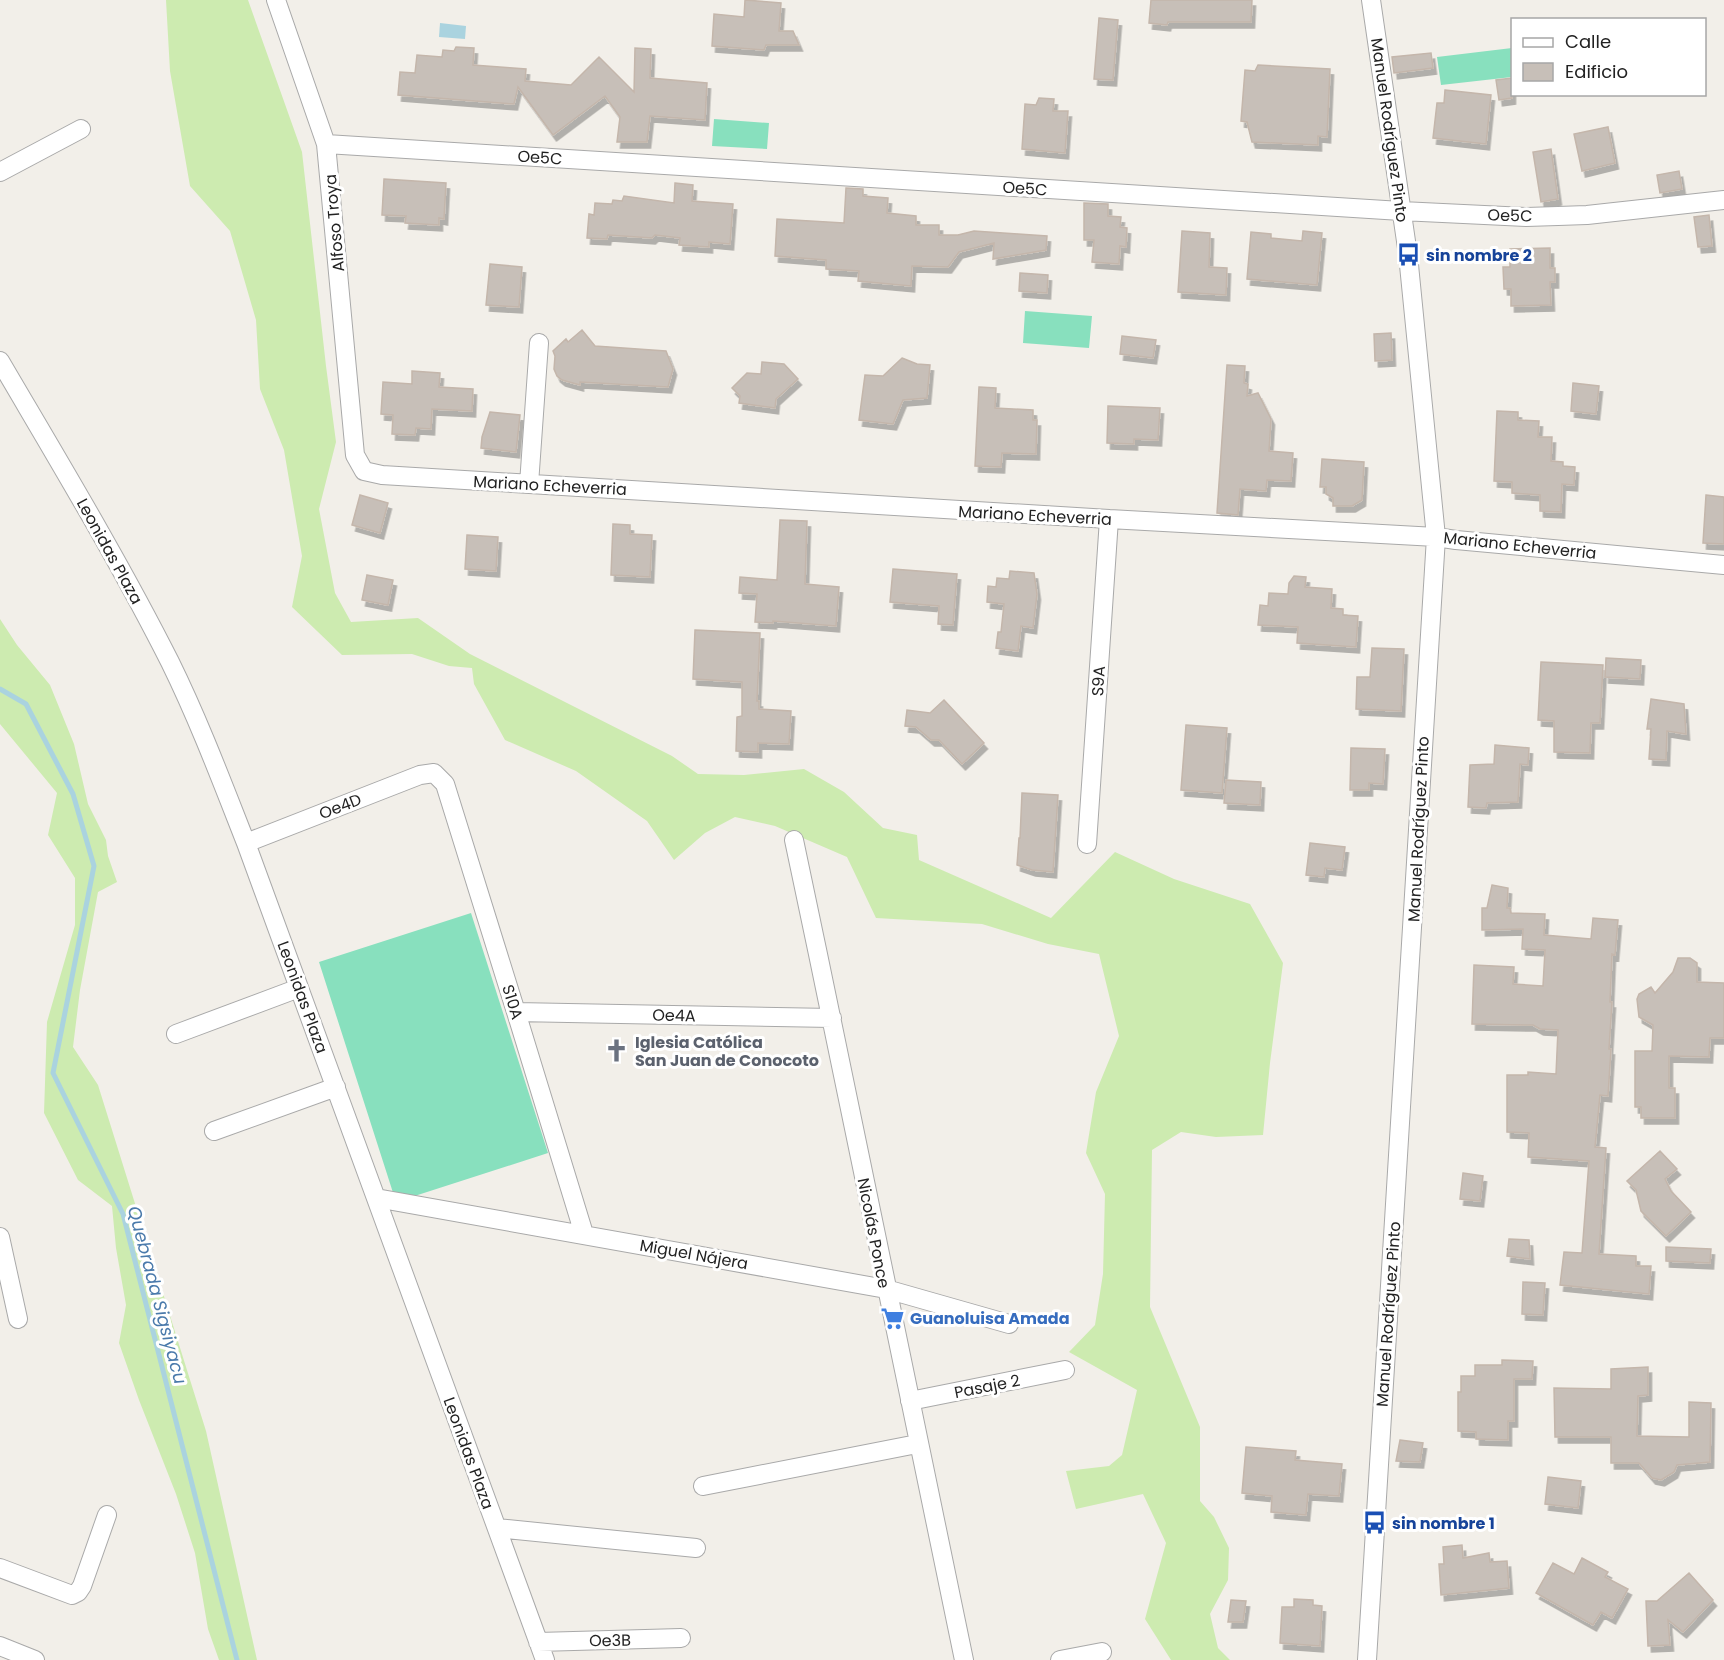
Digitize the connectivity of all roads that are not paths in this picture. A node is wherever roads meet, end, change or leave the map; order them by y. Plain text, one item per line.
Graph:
1 (276, 0) edge
2 (1371, 0) edge
3 (81, 129) dead end
4 (326, 144) junction
5 (0, 172) edge
6 (1724, 200) edge
7 (1401, 211) junction
8 (539, 343) dead end
9 (0, 360) edge
10 (355, 455) joint
11 (529, 484) junction
12 (1108, 519) junction
13 (1436, 537) junction
14 (1724, 565) edge
15 (434, 773) joint
16 (794, 840) dead end
17 (246, 843) junction
18 (1087, 844) dead end
19 (299, 988) junction
20 (516, 1012) junction
21 (832, 1018) junction
22 (176, 1034) dead end
23 (336, 1087) junction
24 (214, 1131) dead end
25 (376, 1198) junction
26 (584, 1234) junction
27 (0, 1237) edge
28 (886, 1289) junction
29 (18, 1319) dead end
30 (1009, 1324) dead end
31 (1065, 1371) dead end
32 (910, 1401) junction
33 (917, 1444) junction
34 (703, 1486) dead end
35 (107, 1515) dead end
36 (497, 1528) junction
37 (696, 1548) dead end
38 (0, 1568) edge
39 (681, 1638) dead end
40 (538, 1642) junction
41 (0, 1646) edge
42 (1102, 1652) dead end
43 (35, 1660) edge
44 (545, 1660) edge
45 (964, 1660) edge
46 (1060, 1660) edge
47 (1367, 1660) edge

1 - 4 street, Alfoso Troya
2 - 7 street, Manuel Rodríguez Pinto
3 - 5 street
4 - 7 street, Oe5C
4 - 10 street, Alfoso Troya
6 - 7 street, Oe5C
7 - 13 street, Manuel Rodríguez Pinto
8 - 11 street
9 - 17 street, Leonidas Plaza
10 - 11 street, Mariano Echeverria
11 - 12 street, Mariano Echeverria
12 - 13 street, Mariano Echeverria
12 - 18 street, S9A
13 - 14 street, Mariano Echeverria
13 - 47 street, Manuel Rodríguez Pinto
15 - 17 street, Oe4D
15 - 20 street, S10A
16 - 21 street, Nicolás Ponce
17 - 19 street, Leonidas Plaza
19 - 22 street
19 - 23 street, Leonidas Plaza
20 - 21 street, Oe4A
20 - 26 street, S10A
21 - 28 street, Nicolás Ponce
23 - 24 street
23 - 25 street, Leonidas Plaza
25 - 26 street, Miguel Nájera
25 - 36 street, Leonidas Plaza
26 - 28 street, Miguel Nájera
27 - 29 street
28 - 30 street, Miguel Nájera
28 - 32 street, Nicolás Ponce
31 - 32 street, Pasaje 2
32 - 33 street, Nicolás Ponce
33 - 34 street
33 - 45 street, Nicolás Ponce
35 - 38 street
36 - 37 street
36 - 40 street, Leonidas Plaza
39 - 40 street, Oe3B
40 - 44 street, Leonidas Plaza
41 - 43 street
42 - 46 street

